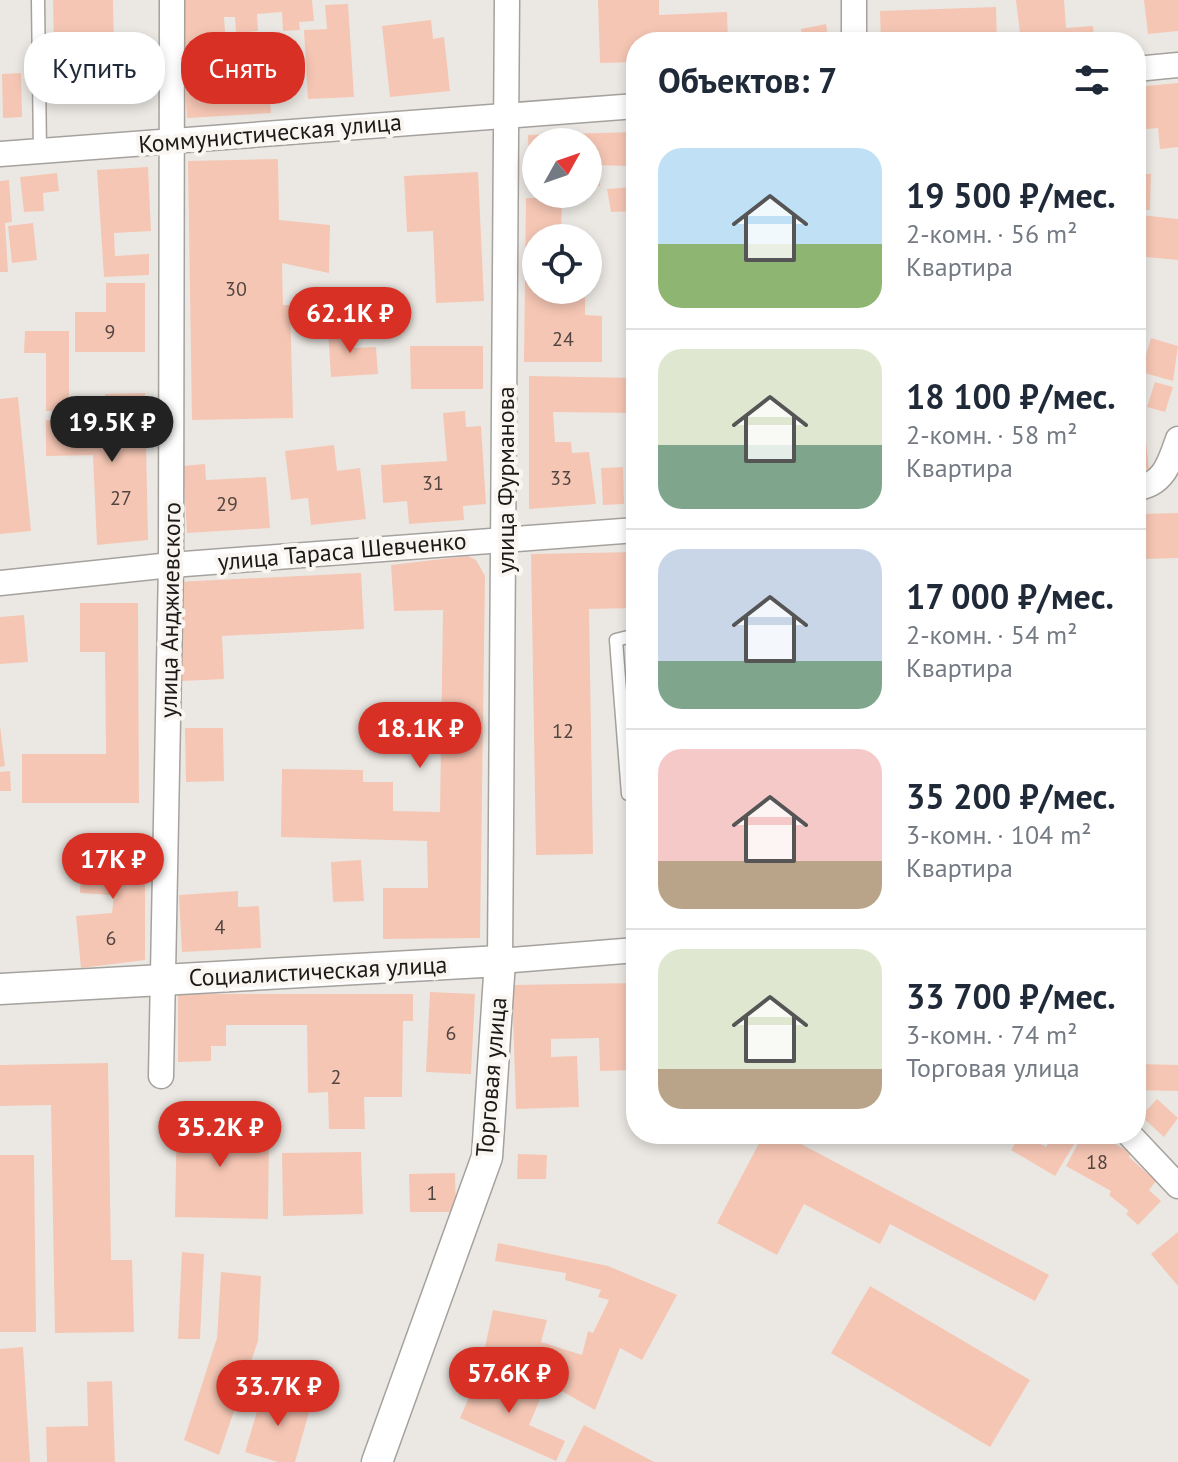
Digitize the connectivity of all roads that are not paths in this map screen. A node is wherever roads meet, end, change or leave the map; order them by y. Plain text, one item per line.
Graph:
1 (38, 0) edge
2 (172, 0) edge
3 (507, 0) edge
4 (854, 0) edge
5 (854, 32) edge
6 (1178, 65) edge
7 (1146, 68) edge
8 (626, 107) edge
9 (507, 113) junction
10 (172, 141) junction
11 (40, 151) junction
12 (0, 154) edge
13 (1178, 439) edge
14 (1146, 487) edge
15 (626, 531) edge
16 (505, 537) junction
17 (171, 565) junction
18 (0, 583) edge
19 (626, 638) edge
20 (626, 768) edge
21 (626, 951) edge
22 (500, 961) junction
23 (163, 980) junction
24 (0, 989) edge
25 (161, 1076) dead end
26 (1138, 1144) edge
27 (1178, 1186) edge
28 (377, 1462) edge

1 - 11 lane
2 - 10 street, улица Анджиевского
3 - 9 street, улица Фурманова
4 - 5 street
6 - 7 street
8 - 9 street, Коммунистическая улица
9 - 10 street, Коммунистическая улица
9 - 16 street, улица Фурманова
10 - 11 street, Коммунистическая улица
10 - 17 street, улица Анджиевского
11 - 12 street, Коммунистическая улица
13 - 14 street
15 - 16 street, улица Тараса Шевченко
16 - 17 street, улица Тараса Шевченко
16 - 22 street, улица Фурманова
17 - 18 street, улица Тараса Шевченко
17 - 23 street, улица Анджиевского
19 - 20 lane
21 - 22 street, Социалистическая улица
22 - 23 street, Социалистическая улица
22 - 28 street, Торговая улица
23 - 24 street, Социалистическая улица
23 - 25 street, улица Анджиевского
26 - 27 street

